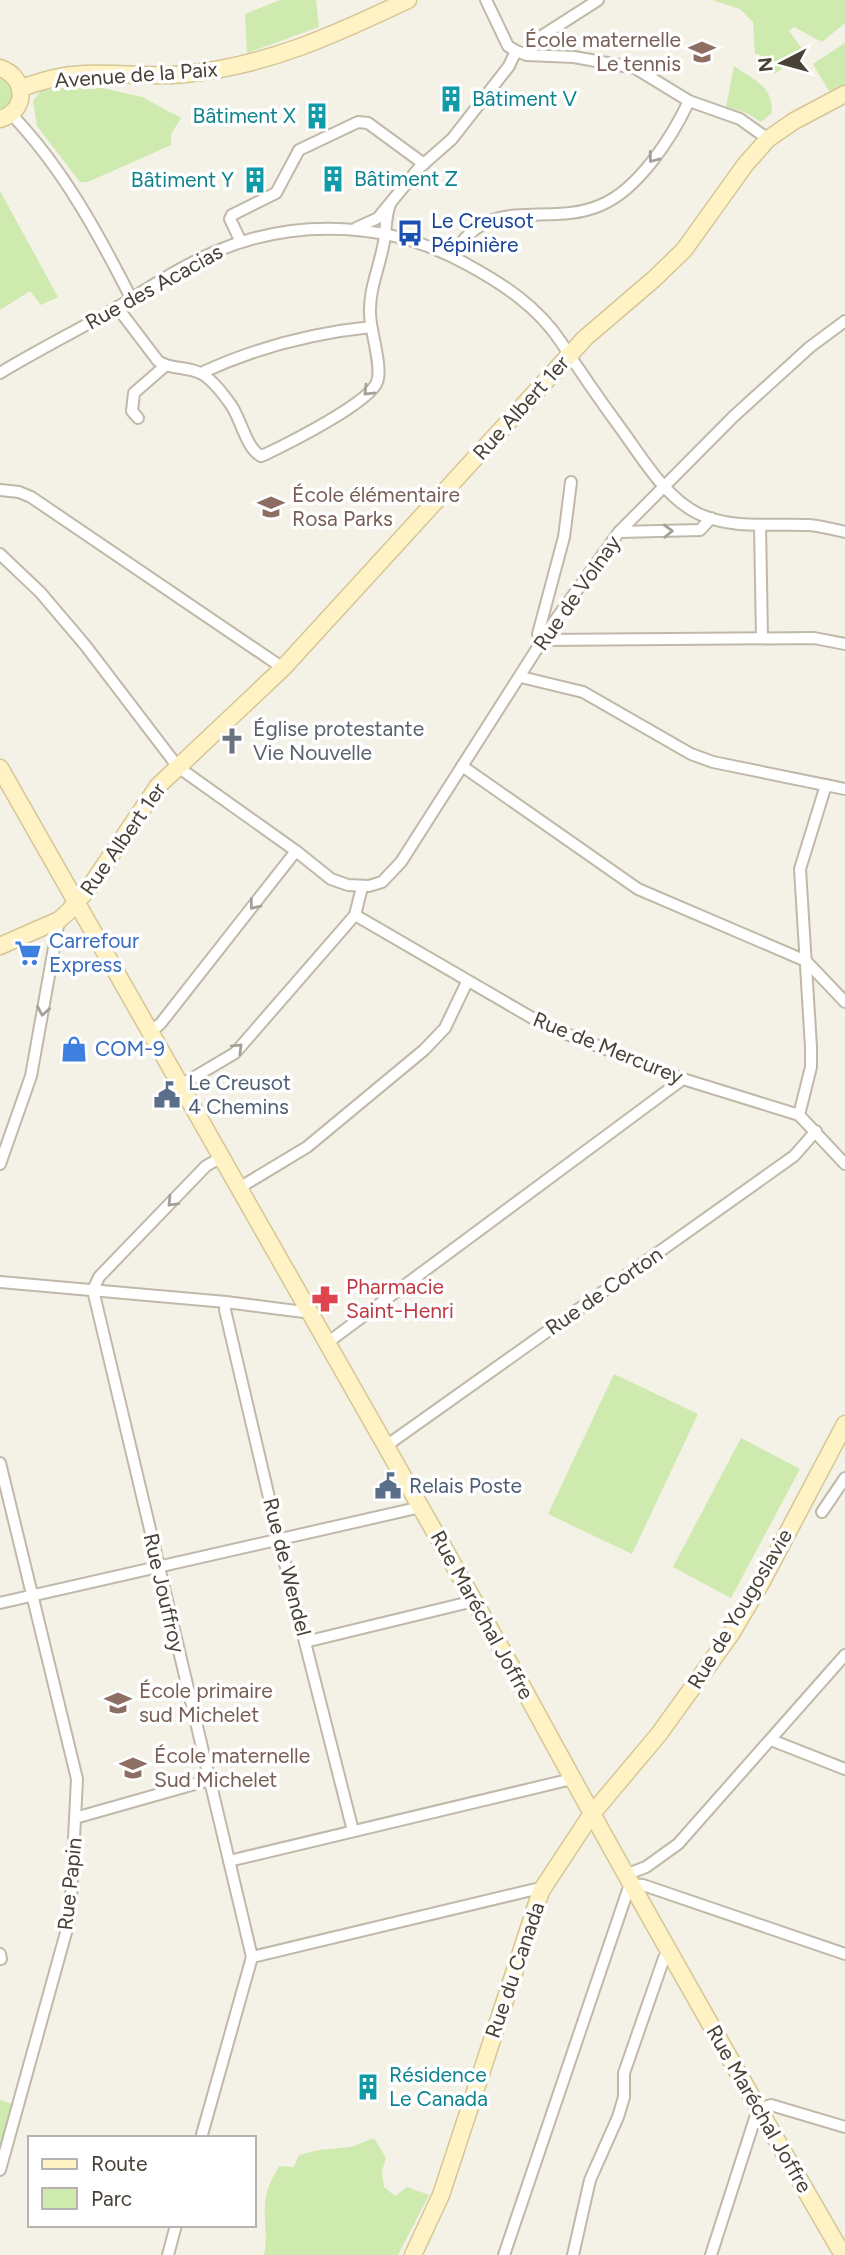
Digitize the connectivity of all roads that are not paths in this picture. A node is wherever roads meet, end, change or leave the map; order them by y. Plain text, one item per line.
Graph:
1 (408, 0) edge
2 (486, 0) edge
3 (598, 0) edge
4 (521, 53) junction
5 (0, 68) edge
6 (21, 88) junction
7 (845, 94) edge
8 (689, 101) junction
9 (6, 116) edge
10 (768, 139) junction
11 (424, 164) junction
12 (390, 204) junction
13 (355, 229) junction
14 (385, 234) junction
15 (241, 242) junction
16 (453, 256) junction
17 (131, 298) junction
18 (117, 307) junction
19 (845, 321) edge
20 (370, 327) junction
21 (569, 355) junction
22 (165, 366) junction
23 (0, 373) edge
24 (201, 373) junction
25 (138, 418) dead end
26 (571, 482) dead end
27 (663, 487) junction
28 (0, 490) edge
29 (711, 518) junction
30 (760, 525) junction
31 (620, 532) junction
32 (845, 532) edge
33 (0, 554) edge
34 (762, 638) junction
35 (542, 640) junction
36 (845, 644) edge
37 (283, 668) junction
38 (521, 677) junction
39 (462, 766) junction
40 (178, 767) junction
41 (0, 768) edge
42 (826, 785) junction
43 (845, 789) edge
44 (296, 851) junction
45 (362, 887) junction
46 (78, 902) junction
47 (355, 915) junction
48 (59, 920) junction
49 (0, 946) edge
50 (806, 961) junction
51 (467, 982) junction
52 (845, 1002) edge
53 (150, 1032) junction
54 (683, 1079) junction
55 (181, 1085) junction
56 (799, 1115) junction
57 (816, 1130) junction
58 (222, 1157) junction
59 (0, 1164) edge
60 (845, 1164) edge
61 (239, 1188) junction
62 (0, 1282) edge
63 (93, 1290) junction
64 (226, 1302) junction
65 (308, 1310) junction
66 (327, 1343) junction
67 (845, 1424) edge
68 (386, 1446) junction
69 (0, 1463) edge
70 (845, 1478) edge
71 (421, 1507) junction
72 (822, 1512) dead end
73 (279, 1540) junction
74 (158, 1567) junction
75 (32, 1596) junction
76 (474, 1601) junction
77 (0, 1603) edge
78 (305, 1642) junction
79 (845, 1655) edge
80 (771, 1740) junction
81 (845, 1769) edge
82 (572, 1779) junction
83 (209, 1780) junction
84 (591, 1815) junction
85 (75, 1818) junction
86 (353, 1831) junction
87 (229, 1861) junction
88 (627, 1879) junction
89 (541, 1891) junction
90 (670, 1954) junction
91 (845, 1954) edge
92 (252, 1957) junction
93 (758, 2109) junction
94 (845, 2127) edge
95 (202, 2136) edge
96 (0, 2170) edge
97 (441, 2195) junction
98 (175, 2227) edge
99 (167, 2255) edge
100 (413, 2255) edge
101 (422, 2255) edge
102 (504, 2255) edge
103 (573, 2255) edge
104 (711, 2255) edge
105 (843, 2255) edge

1 - 6 main road, Avenue de la Paix
2 - 4 street
3 - 4 street
4 - 8 street
4 - 11 street
5 - 6 main road
6 - 9 main road
7 - 10 main road, Rue Albert 1er
8 - 10 street
8 -> 16 street
9 - 17 street
10 - 21 main road, Rue Albert 1er
11 - 12 street
11 - 15 street
12 - 13 street
12 - 14 street
13 - 14 street, Rue des Acacias
13 - 15 street, Rue des Acacias
14 - 16 street, Rue des Acacias
14 - 20 street
15 - 17 street, Rue des Acacias
16 - 21 street, Rue des Acacias
17 - 18 street, Rue des Acacias
18 - 22 street
18 - 23 street, Rue des Acacias
19 - 27 street, Rue de Volnay
20 - 24 street
20 -> 24 street
21 - 27 street, Rue des Acacias
21 - 37 main road, Rue Albert 1er
22 - 24 street
22 - 25 street
26 - 35 street
27 - 29 street, Rue des Acacias
27 - 31 street, Rue de Volnay
28 - 37 street
29 - 30 street, Rue des Acacias
31 -> 29 street
30 - 32 street, Rue des Acacias
30 - 34 street
31 - 35 street, Rue de Volnay
33 - 40 street
34 - 35 street
34 - 36 street
35 - 38 street, Rue de Volnay
37 - 40 main road, Rue Albert 1er
38 - 39 street, Rue de Volnay
38 - 42 street
39 - 45 street, Rue de Volnay
39 - 50 street
40 - 44 street
40 - 46 main road, Rue Albert 1er
41 - 46 main road, Rue Maréchal Joffre
42 - 43 street
42 - 50 street
44 - 45 street
44 -> 53 street
45 - 47 street
46 - 48 main road, Rue Albert 1er
46 - 53 main road, Rue Maréchal Joffre
47 - 51 street, Rue de Mercurey
55 -> 47 street
48 - 49 main road, Rue Albert 1er
48 -> 59 street
50 - 52 street
50 - 56 street
51 - 54 street, Rue de Mercurey
51 - 61 street
53 - 55 main road, Rue Maréchal Joffre
54 - 56 street, Rue de Mercurey
54 - 66 street
55 - 58 main road, Rue Maréchal Joffre
56 - 57 street
57 - 60 street
57 - 68 street, Rue de Corton
58 - 61 main road, Rue Maréchal Joffre
58 -> 63 street
61 - 65 main road, Rue Maréchal Joffre
62 - 63 street
63 - 64 street
63 - 74 street, Rue Jouffroy
64 - 65 street
64 - 73 street, Rue de Wendel
65 - 66 main road, Rue Maréchal Joffre
66 - 68 main road, Rue Maréchal Joffre
67 - 84 main road, Rue de Yougoslavie
68 - 71 main road, Rue Maréchal Joffre
69 - 75 street, Rue Papin
70 - 72 street
71 - 73 street
71 - 76 main road, Rue Maréchal Joffre
73 - 74 street
73 - 78 street, Rue de Wendel
74 - 75 street
74 - 83 street, Rue Jouffroy
75 - 77 street
75 - 85 street, Rue Papin
76 - 78 street
76 - 82 main road, Rue Maréchal Joffre
78 - 86 street, Rue de Wendel
79 - 80 street
80 - 81 street
80 - 88 street
82 - 84 main road, Rue Maréchal Joffre
82 - 86 street
83 - 85 street
83 - 87 street, Rue Jouffroy
84 - 88 main road, Rue Maréchal Joffre
84 - 89 main road, Rue du Canada
85 - 96 street, Rue Papin
86 - 87 street
87 - 92 street, Rue Jouffroy
88 - 90 main road, Rue Maréchal Joffre
88 - 91 street
88 - 102 street
89 - 92 street
89 - 97 main road, Rue du Canada
90 - 93 main road, Rue Maréchal Joffre
90 - 103 street
92 - 95 street, Rue Jouffroy
93 - 94 street
93 - 104 street
93 - 105 main road, Rue Maréchal Joffre
97 - 100 main road
97 - 101 street, Rue du Canada
98 - 99 street

